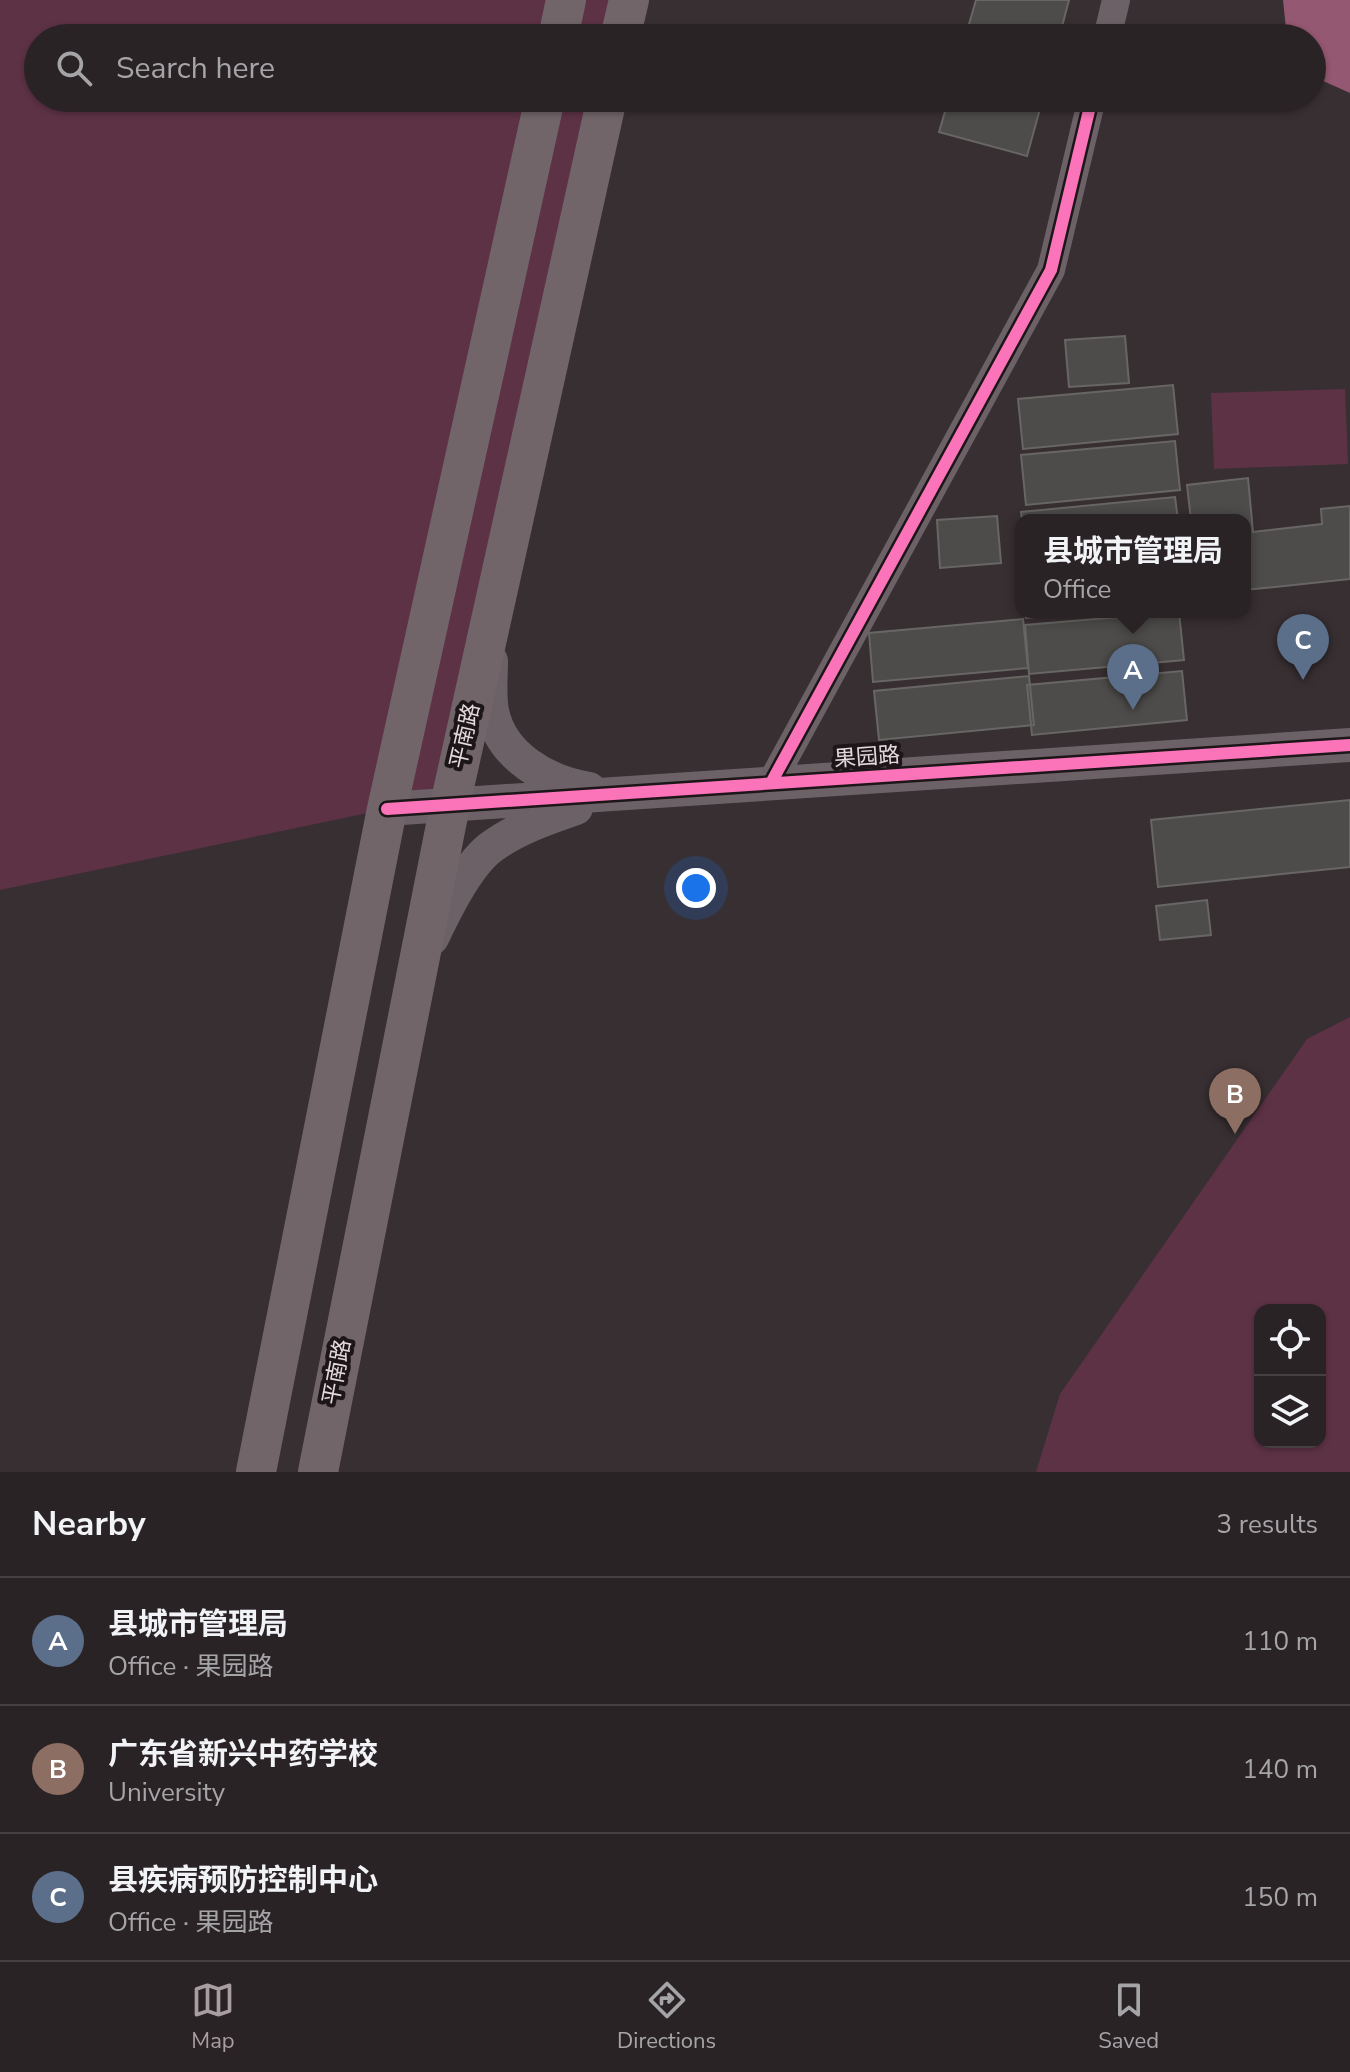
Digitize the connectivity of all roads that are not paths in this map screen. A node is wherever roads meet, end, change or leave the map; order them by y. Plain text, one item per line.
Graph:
1 (566, 0) edge
2 (629, 0) edge
3 (1116, 0) edge
4 (561, 24) edge
5 (623, 24) edge
6 (1110, 24) edge
7 (542, 112) edge
8 (604, 112) edge
9 (1089, 112) edge
10 (490, 624) junction
11 (1350, 745) edge
12 (771, 783) junction
13 (617, 793) junction
14 (450, 805) junction
15 (387, 809) junction
16 (417, 967) junction
17 (256, 1472) edge
18 (318, 1472) edge

1 - 4 main road
2 - 5 main road
3 - 6 street
7 - 15 main road
8 - 10 main road, 平南路
9 - 12 street
10 - 13 street
10 - 14 main road, 平南路
11 - 12 street, 果园路
12 - 13 street, 果园路
13 - 14 street, 果园路
13 - 16 street
14 - 15 street, 果园路
14 - 16 main road, 平南路
15 - 17 main road
16 - 18 main road, 平南路

